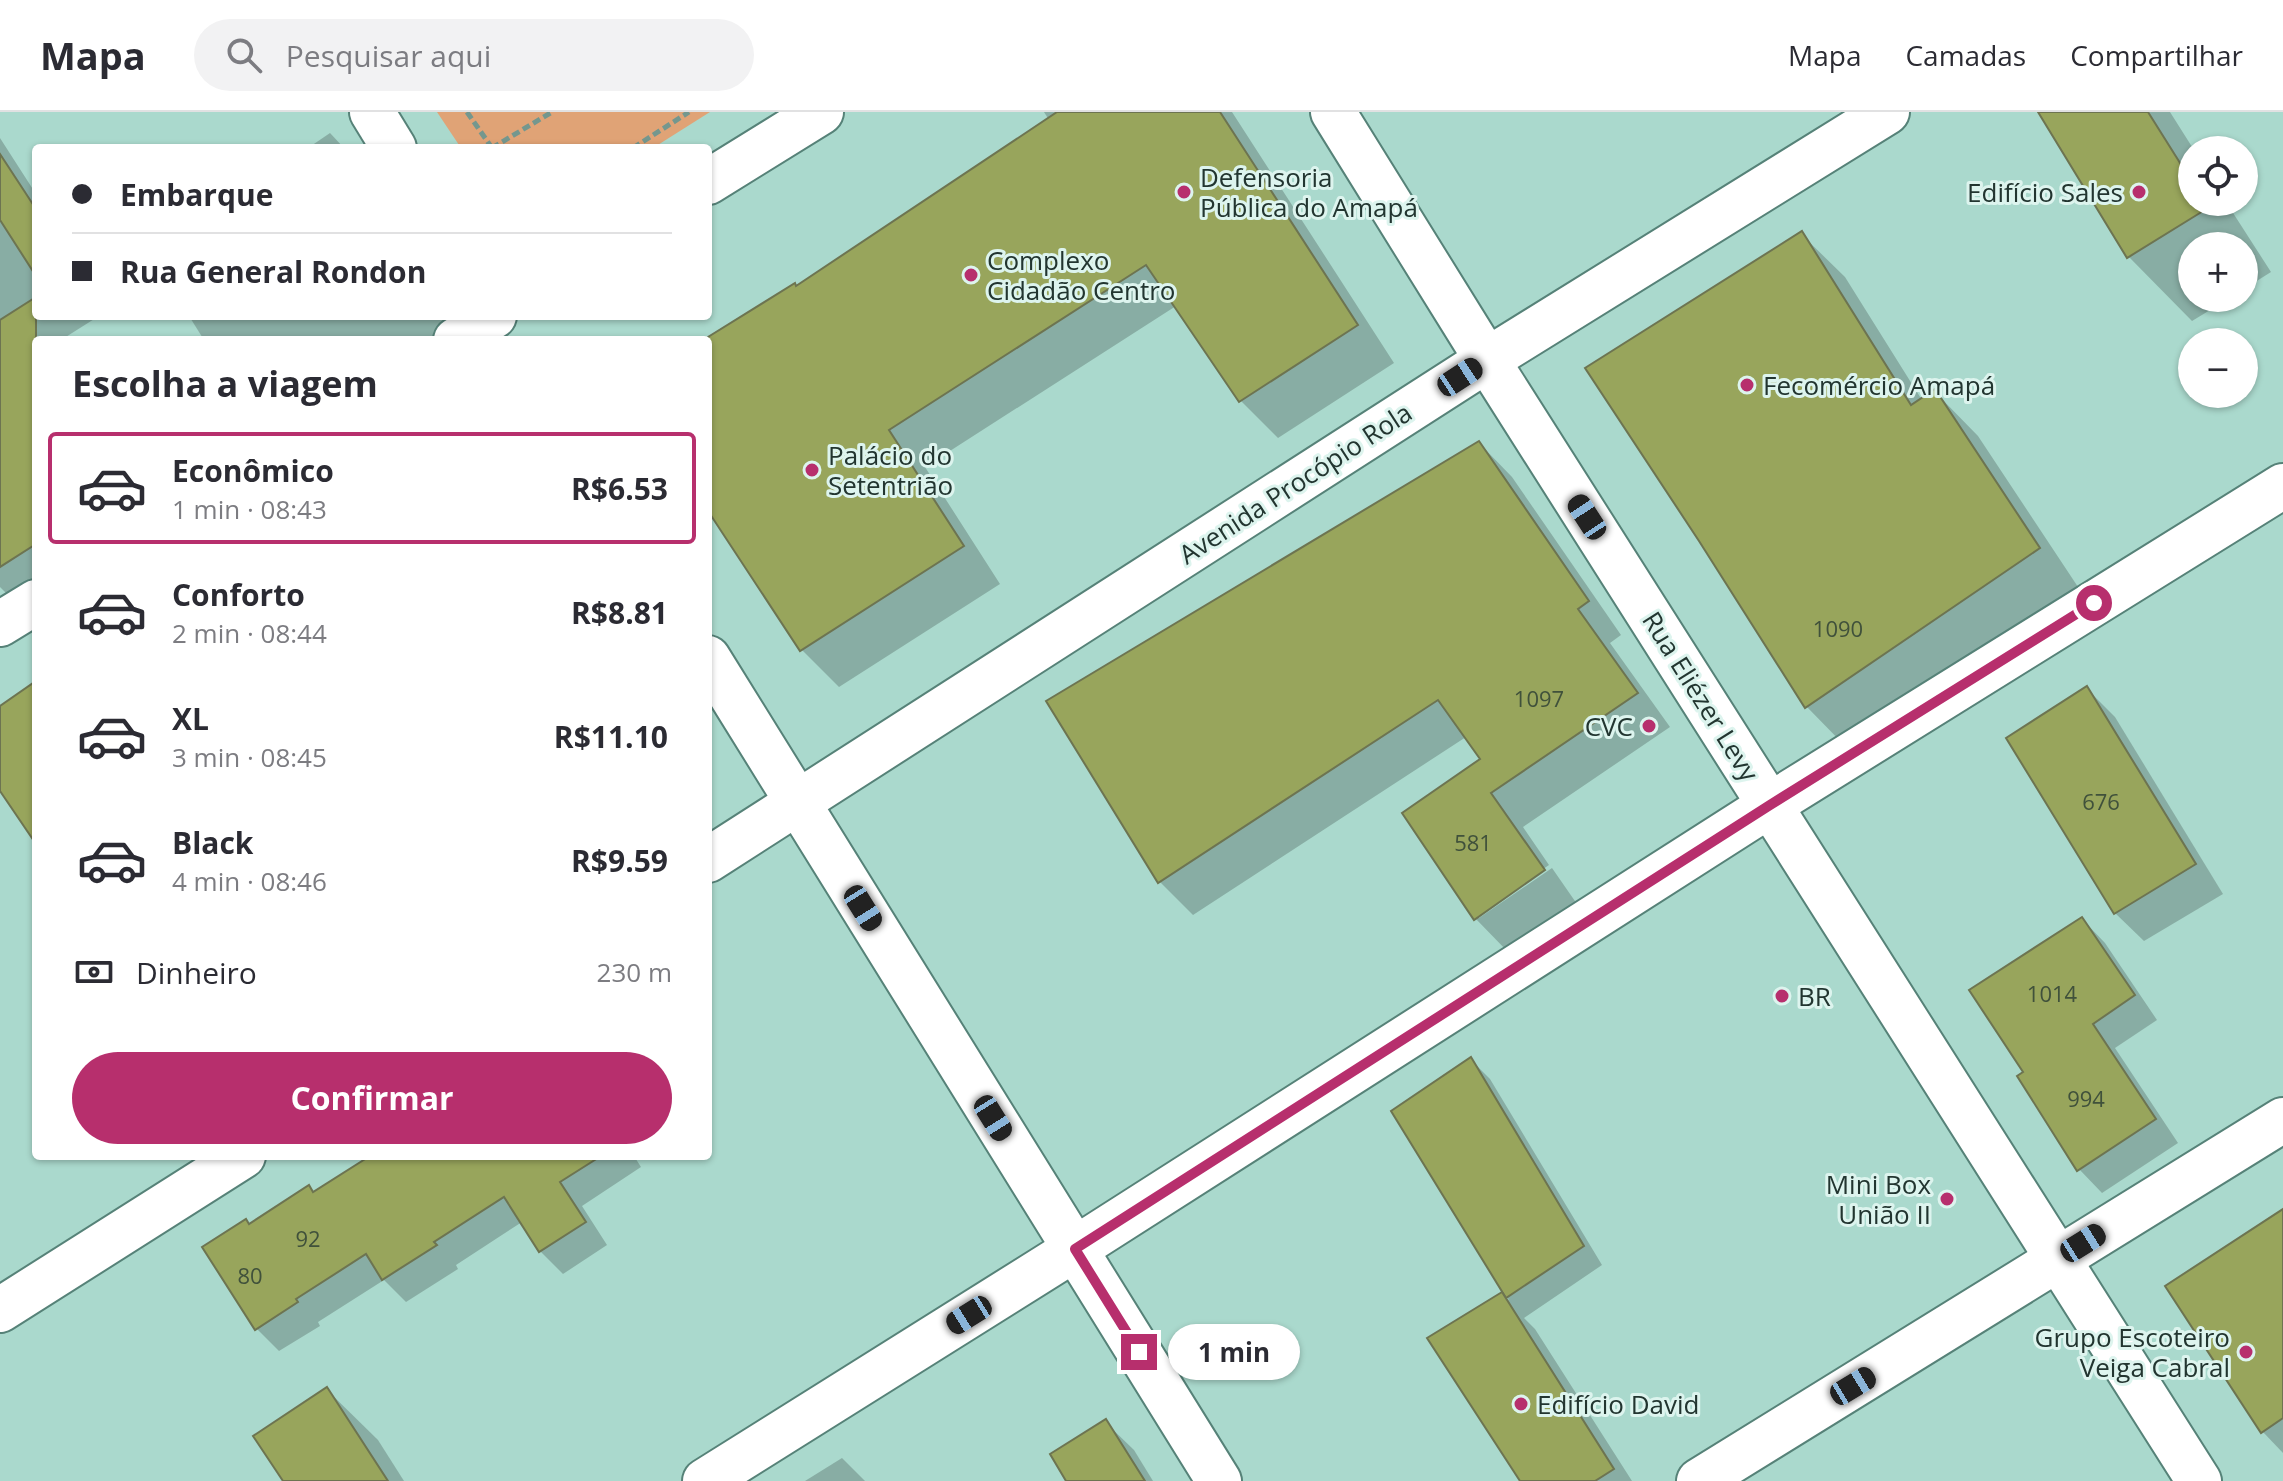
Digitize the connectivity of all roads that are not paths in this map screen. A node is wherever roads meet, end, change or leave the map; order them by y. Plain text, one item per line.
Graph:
1 (372, 112) edge
2 (821, 112) edge
3 (1333, 112) edge
4 (1887, 112) edge
5 (392, 144) edge
6 (712, 180) edge
7 (489, 320) edge
8 (463, 336) edge
9 (1487, 360) junction
10 (2283, 486) edge
11 (32, 604) edge
12 (0, 624) edge
13 (712, 664) edge
14 (798, 803) junction
15 (1770, 805) junction
16 (712, 857) edge
17 (2283, 1120) edge
18 (237, 1160) edge
19 (1075, 1249) junction
20 (2058, 1258) junction
21 (0, 1310) edge
22 (705, 1481) edge
23 (1219, 1481) edge
24 (1699, 1481) edge
25 (2199, 1481) edge

1 - 5 street
2 - 6 street
3 - 9 street, Rua Eliézer Levy
4 - 9 street, Avenida Procópio Rola
7 - 8 street
9 - 14 street, Avenida Procópio Rola
9 - 15 street, Rua Eliézer Levy
10 - 15 street
11 - 12 street
13 - 14 street
14 - 16 street, Avenida Procópio Rola
14 - 19 street
15 - 19 street
15 - 20 street, Rua Eliézer Levy
17 - 20 street
18 - 21 street
19 - 22 street
19 - 23 street
20 - 24 street
20 - 25 street, Rua Eliézer Levy

